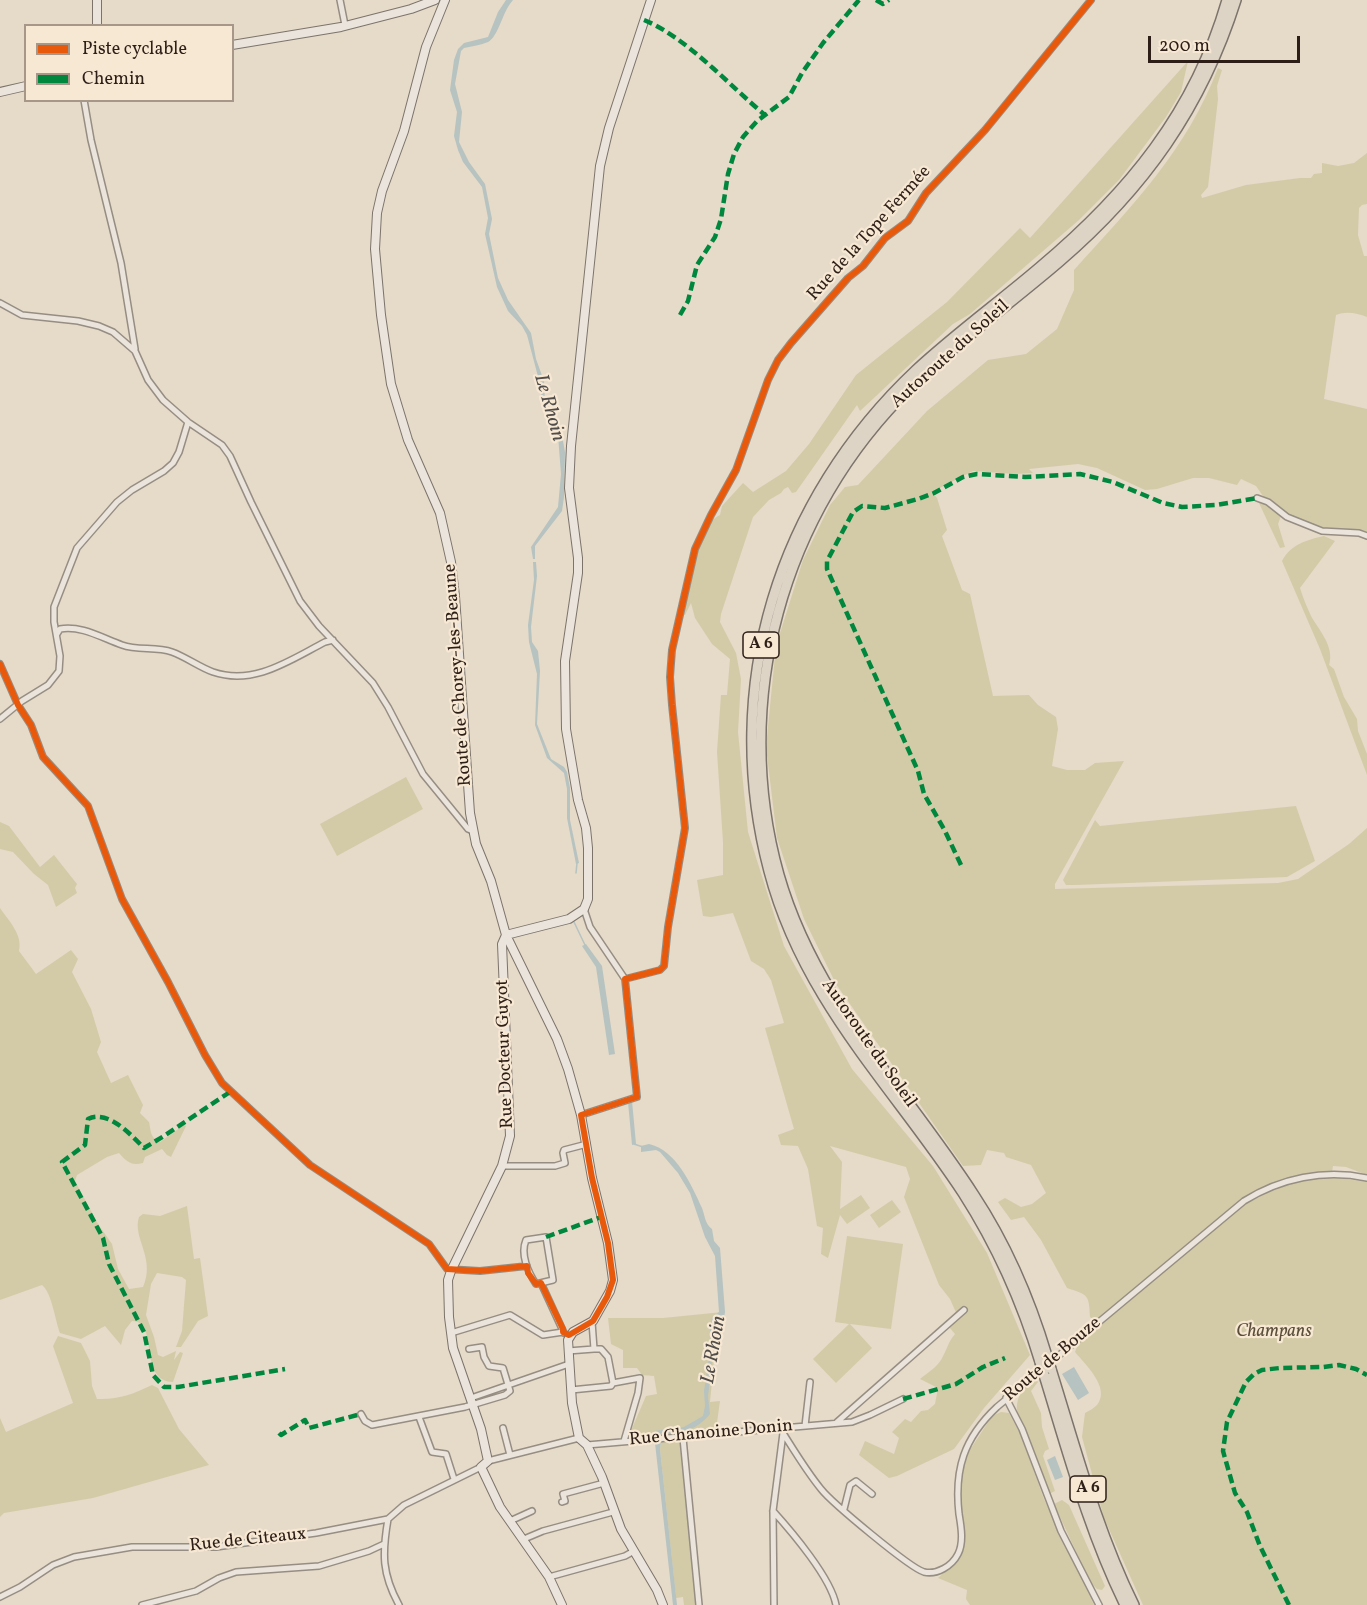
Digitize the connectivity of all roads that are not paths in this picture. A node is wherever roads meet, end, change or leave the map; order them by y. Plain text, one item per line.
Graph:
1 (97, 0) edge
2 (340, 0) edge
3 (435, 0) edge
4 (445, 0) edge
5 (651, 0) edge
6 (1091, 0) edge
7 (1227, 0) edge
8 (1236, 0) edge
9 (97, 24) edge
10 (345, 25) junction
11 (234, 45) edge
12 (24, 86) edge
13 (0, 92) edge
14 (84, 102) edge
15 (0, 303) edge
16 (135, 351) junction
17 (188, 422) junction
18 (1257, 498) dead end
19 (1367, 536) edge
20 (57, 636) junction
21 (333, 640) junction
22 (0, 664) edge
23 (18, 705) junction
24 (0, 719) edge
25 (473, 831) junction
26 (584, 909) junction
27 (506, 935) junction
28 (625, 979) junction
29 (581, 1115) junction
30 (587, 1144) junction
31 (502, 1166) junction
32 (1367, 1178) edge
33 (527, 1266) junction
34 (451, 1271) junction
35 (541, 1283) junction
36 (964, 1310) dead end
37 (592, 1322) junction
38 (451, 1334) junction
39 (566, 1334) junction
40 (469, 1349) dead end
41 (594, 1349) junction
42 (568, 1351) junction
43 (1044, 1359) junction
44 (569, 1364) junction
45 (1048, 1372) junction
46 (810, 1382) dead end
47 (613, 1383) junction
48 (508, 1384) junction
49 (571, 1390) junction
50 (1006, 1398) junction
51 (903, 1399) dead end
52 (472, 1401) junction
53 (361, 1414) dead end
54 (419, 1417) junction
55 (836, 1423) junction
56 (805, 1426) junction
57 (503, 1428) dead end
58 (783, 1431) junction
59 (579, 1438) junction
60 (683, 1438) junction
61 (624, 1441) junction
62 (586, 1445) junction
63 (510, 1455) junction
64 (488, 1461) junction
65 (481, 1467) junction
66 (454, 1479) junction
67 (604, 1483) junction
68 (872, 1494) dead end
69 (562, 1502) dead end
70 (844, 1509) junction
71 (532, 1510) dead end
72 (773, 1511) junction
73 (613, 1512) junction
74 (388, 1520) junction
75 (510, 1521) junction
76 (524, 1539) junction
77 (384, 1544) junction
78 (634, 1551) junction
79 (549, 1577) junction
80 (0, 1597) edge
81 (142, 1605) edge
82 (399, 1605) edge
83 (562, 1605) edge
84 (663, 1605) edge
85 (699, 1605) edge
86 (774, 1605) edge
87 (836, 1605) edge
88 (1099, 1605) edge
89 (1125, 1605) edge
90 (1134, 1605) edge

1 - 9 street
2 - 10 street
3 - 10 street
4 - 25 street, Route de Chorey-les-Beaune
5 - 26 street
6 - 28 street, Rue de la Tope Fermée
7 - 43 highway, Autoroute du Soleil / A 6
8 - 43 highway, Autoroute du Soleil / A 6
10 - 11 street
12 - 13 street
14 - 16 street
15 - 16 street
16 - 17 street
17 - 20 street
17 - 21 street
18 - 19 street
20 - 21 street
20 - 23 street
21 - 25 street
22 - 23 street
23 - 24 street
23 - 34 street
25 - 27 street, Route de Chorey-les-Beaune
26 - 27 street
26 - 28 street
27 - 29 street
27 - 31 street, Rue Docteur Guyot
28 - 29 street
29 - 30 street
30 - 31 street
30 - 37 street
31 - 34 street, Rue Docteur Guyot
32 - 50 street, Route de Bouze
33 - 34 street
33 - 35 street
33 - 35 street
34 - 38 street
35 - 39 street
36 - 55 street
37 - 39 street
37 - 41 street
38 - 39 street
38 - 52 street
39 - 42 street
40 - 48 street
41 - 42 street
41 - 47 street
42 - 44 street
43 - 45 highway, Autoroute du Soleil / A 6, bridge
44 - 48 street
44 - 49 street
45 - 89 highway, Autoroute du Soleil / A 6
45 - 90 highway, Autoroute du Soleil / A 6
46 - 56 street
47 - 49 street
47 - 61 street
48 - 52 street
48 - 52 street
49 - 59 street
50 - 70 street, Route de Bouze
50 - 88 street
51 - 55 street, Rue Chanoine Donin
52 - 54 street
52 - 64 street
53 - 54 street
54 - 66 street
55 - 56 street, Rue Chanoine Donin
56 - 58 street, Rue Chanoine Donin
57 - 63 street
58 - 60 street, Rue Chanoine Donin
58 - 70 street, Route de Bouze
58 - 72 street
59 - 62 street
59 - 63 street
60 - 61 street, Rue Chanoine Donin
60 - 85 street
61 - 62 street, Rue Chanoine Donin
62 - 67 street
63 - 64 street
64 - 65 street, Rue de Citeaux
65 - 66 street, Rue de Citeaux
65 - 75 street
66 - 74 street, Rue de Citeaux
67 - 69 street
67 - 73 street
68 - 70 street
71 - 75 street
72 - 86 street
72 - 87 street
73 - 76 street
73 - 78 street
74 - 77 street
74 - 80 street, Rue de Citeaux
75 - 76 street
76 - 79 street
77 - 81 street
77 - 82 street
78 - 79 street
78 - 84 street
79 - 83 street

